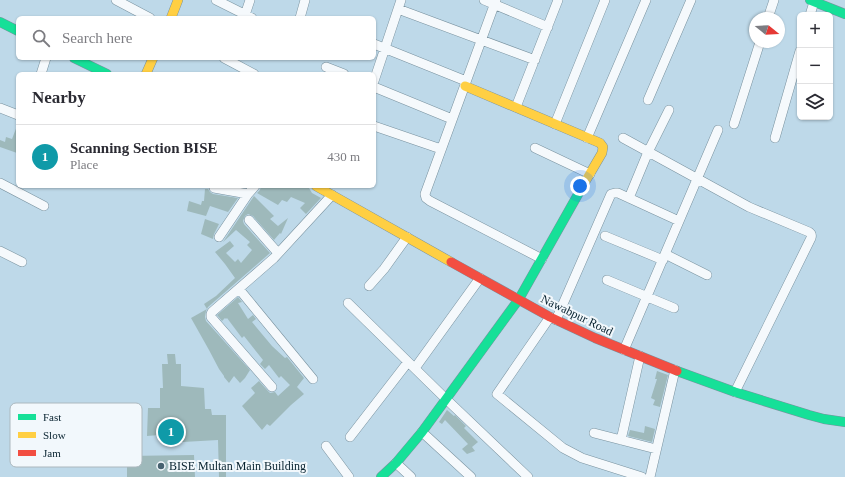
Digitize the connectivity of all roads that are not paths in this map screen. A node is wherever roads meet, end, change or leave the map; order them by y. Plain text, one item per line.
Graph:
1 (116, 0) edge
2 (178, 0) edge
3 (216, 0) edge
4 (250, 0) edge
5 (305, 0) edge
6 (484, 0) edge
7 (558, 0) edge
8 (605, 0) edge
9 (646, 0) edge
10 (690, 0) edge
11 (774, 0) edge
12 (812, 1) edge
13 (495, 2) edge
14 (400, 4) edge
15 (770, 12) edge
16 (810, 12) edge
17 (845, 14) edge
18 (146, 16) edge
19 (172, 16) edge
20 (248, 16) edge
21 (301, 16) edge
22 (0, 22) edge
23 (548, 27) junction
24 (16, 30) edge
25 (481, 40) junction
26 (376, 45) edge
27 (385, 48) junction
28 (758, 48) edge
29 (45, 60) edge
30 (78, 60) edge
31 (152, 60) edge
32 (228, 60) edge
33 (535, 60) junction
34 (797, 61) edge
35 (326, 67) dead end
36 (42, 72) edge
37 (104, 72) edge
38 (147, 72) edge
39 (250, 72) edge
40 (339, 72) edge
41 (376, 75) edge
42 (466, 83) junction
43 (376, 87) edge
44 (648, 100) dead end
45 (0, 108) edge
46 (516, 108) junction
47 (669, 110) dead end
48 (16, 114) edge
49 (452, 119) junction
50 (556, 124) junction
51 (734, 124) dead end
52 (376, 127) edge
53 (718, 130) dead end
54 (587, 138) junction
55 (623, 138) dead end
56 (775, 138) dead end
57 (535, 148) dead end
58 (441, 149) junction
59 (648, 152) junction
60 (590, 174) junction
61 (697, 179) junction
62 (0, 183) edge
63 (214, 188) dead end
64 (253, 188) edge
65 (320, 188) edge
66 (248, 194) junction
67 (332, 195) junction
68 (629, 198) junction
69 (44, 206) dead end
70 (249, 220) dead end
71 (679, 221) junction
72 (605, 236) dead end
73 (219, 237) dead end
74 (407, 237) junction
75 (0, 251) edge
76 (278, 253) junction
77 (664, 257) junction
78 (542, 259) junction
79 (22, 262) dead end
80 (707, 276) dead end
81 (480, 278) junction
82 (607, 280) dead end
83 (368, 286) dead end
84 (239, 289) junction
85 (647, 296) junction
86 (519, 299) junction
87 (348, 303) dead end
88 (674, 308) dead end
89 (553, 318) junction
90 (624, 350) junction
91 (640, 356) junction
92 (408, 362) junction
93 (415, 368) junction
94 (675, 370) junction
95 (313, 379) dead end
96 (272, 387) dead end
97 (735, 392) junction
98 (446, 399) junction
99 (845, 422) edge
100 (422, 432) junction
101 (594, 433) dead end
102 (350, 437) dead end
103 (621, 440) junction
104 (326, 446) dead end
105 (656, 449) junction
106 (396, 462) junction
107 (349, 477) edge
108 (382, 477) edge
109 (411, 477) edge
110 (471, 477) edge
111 (528, 477) edge
112 (642, 477) edge
113 (650, 477) edge

1 - 18 street
2 - 19 street
3 - 20 street
4 - 20 street
5 - 21 street
6 - 13 street
7 - 23 street
8 - 50 street
9 - 54 street
10 - 44 street
11 - 15 street
12 - 16 street
12 - 17 street
13 - 23 street
13 - 25 street
14 - 25 street
14 - 27 street
22 - 24 street
23 - 33 street
25 - 33 street
25 - 42 street
26 - 27 street
27 - 41 street
27 - 42 street
28 - 51 street
29 - 36 street
30 - 37 street
31 - 38 street
32 - 39 street
33 - 46 street
34 - 56 street
35 - 40 street
42 - 46 street
42 - 49 street
43 - 49 street
45 - 48 street
46 - 50 street
47 - 59 street
49 - 58 street
50 - 54 street
52 - 58 street
53 - 61 street
54 - 60 street
55 - 59 street
57 - 60 street
58 - 78 street
59 - 61 street
59 - 68 street
60 - 78 street
61 - 71 street
61 - 97 street
62 - 69 street
63 - 66 street
64 - 66 street
65 - 67 street, Nawabpur Road
66 - 73 street
67 - 74 street, Nawabpur Road
67 - 76 street
68 - 71 street
68 - 89 street
70 - 76 street
71 - 77 street
72 - 77 street
74 - 81 street, Nawabpur Road
74 - 83 street
75 - 79 street
76 - 84 street
77 - 80 street
77 - 85 street
78 - 86 street
81 - 86 street, Nawabpur Road
81 - 93 street
82 - 85 street
84 - 95 street
84 - 96 street
85 - 88 street
85 - 90 street
86 - 89 street, Nawabpur Road
86 - 98 street
87 - 92 street
89 - 90 street, Nawabpur Road
89 - 112 street
90 - 91 street, Nawabpur Road
91 - 94 street, Nawabpur Road
91 - 103 street
92 - 93 street
92 - 102 street
93 - 98 street
94 - 97 street, Nawabpur Road
94 - 105 street
97 - 99 street, Nawabpur Road
98 - 100 street
98 - 111 street
100 - 106 street
100 - 110 street
101 - 103 street
103 - 105 street
104 - 107 street
105 - 113 street
106 - 108 street
106 - 109 street

